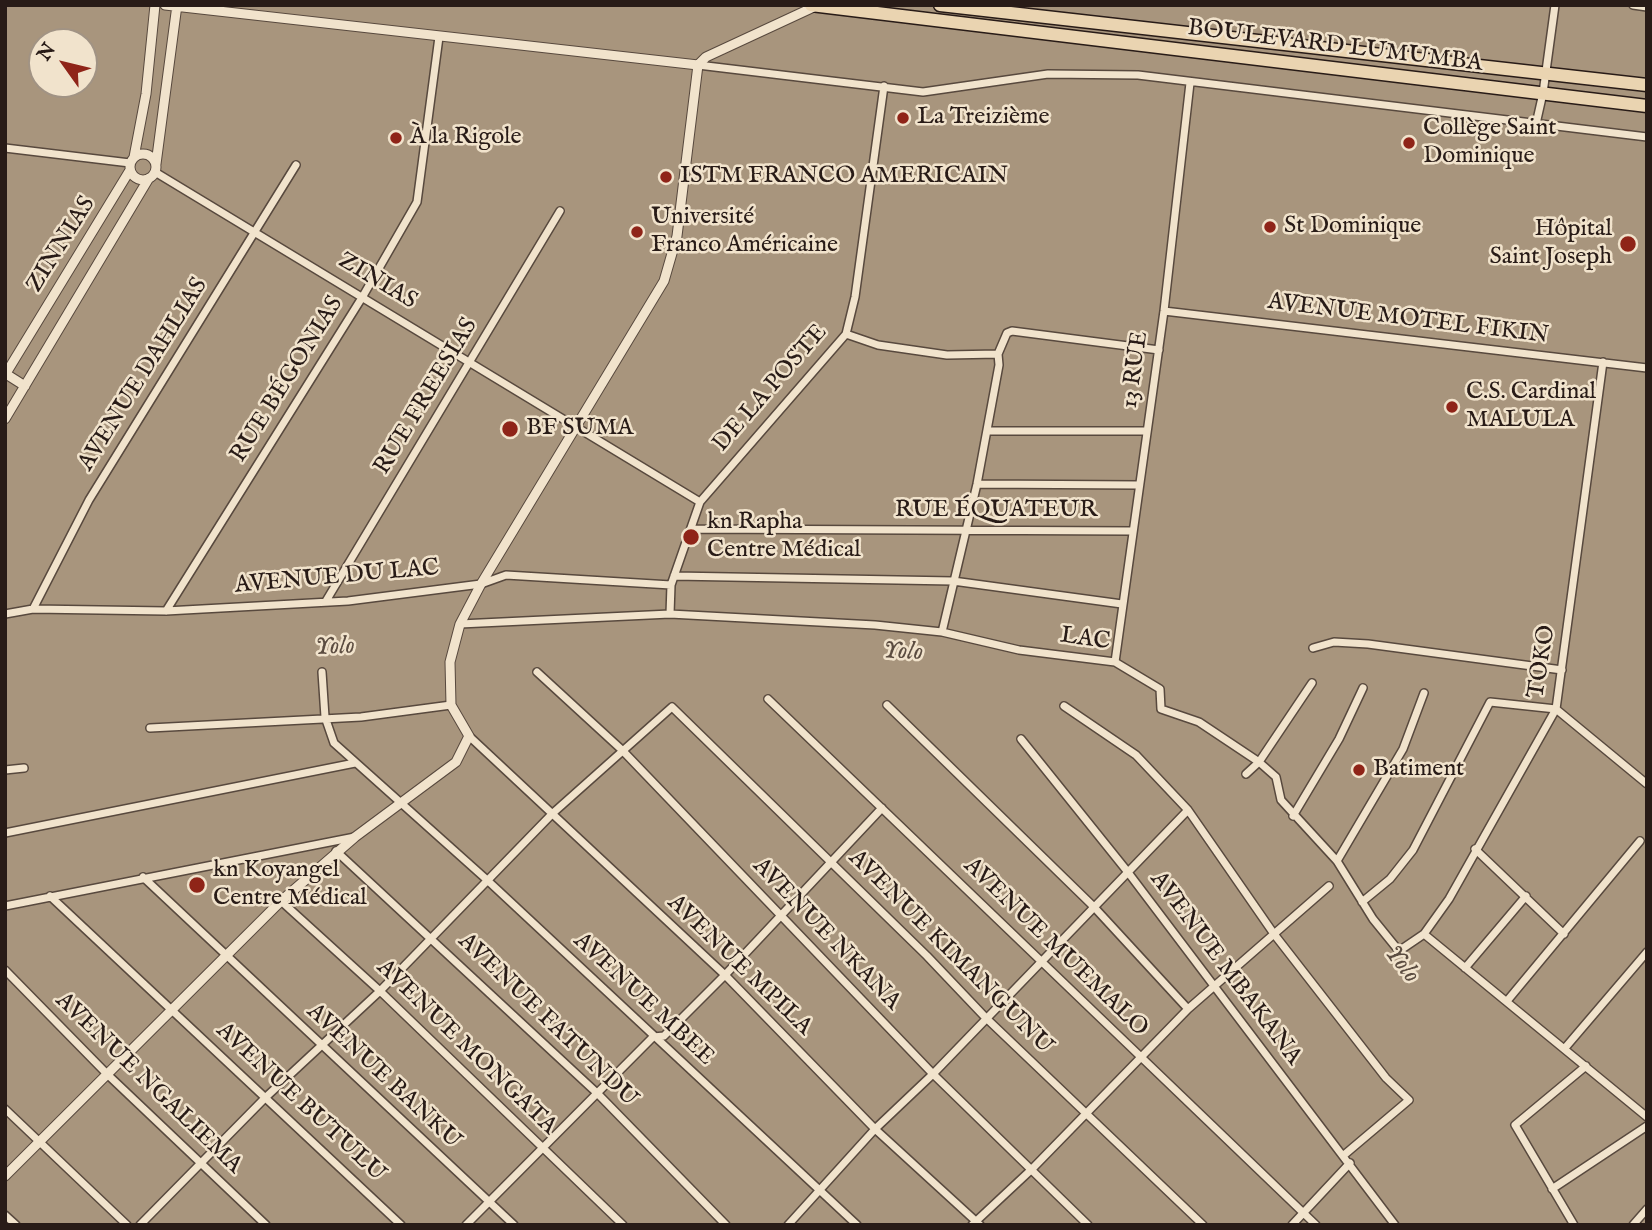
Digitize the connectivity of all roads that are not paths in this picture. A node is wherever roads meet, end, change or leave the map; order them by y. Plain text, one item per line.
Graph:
1 (155, 5) edge
2 (165, 5) edge
3 (811, 5) edge
4 (940, 5) edge
5 (1555, 5) edge
6 (1633, 5) edge
7 (177, 6) edge
8 (816, 6) edge
9 (1647, 7) edge
10 (439, 37) junction
11 (698, 65) junction
12 (1546, 74) junction
13 (1191, 83) junction
14 (1647, 85) edge
15 (884, 86) junction
16 (1543, 93) junction
17 (1647, 106) edge
18 (1536, 124) junction
19 (1647, 137) edge
20 (5, 148) edge
21 (132, 163) junction
22 (296, 166) dead end
23 (153, 172) junction
24 (560, 211) dead end
25 (256, 232) junction
26 (362, 296) junction
27 (1164, 311) junction
28 (846, 334) junction
29 (1159, 350) junction
30 (998, 354) junction
31 (471, 360) junction
32 (1603, 362) junction
33 (1647, 368) edge
34 (6, 375) edge
35 (25, 386) junction
36 (5, 419) edge
37 (577, 427) junction
38 (987, 431) junction
39 (1147, 431) junction
40 (977, 484) junction
41 (1139, 485) junction
42 (700, 502) junction
43 (691, 529) junction
44 (966, 531) junction
45 (1133, 531) junction
46 (672, 581) junction
47 (953, 581) junction
48 (481, 584) junction
49 (326, 601) junction
50 (1122, 604) junction
51 (33, 609) junction
52 (166, 611) junction
53 (5, 614) edge
54 (670, 614) junction
55 (460, 624) junction
56 (942, 632) junction
57 (1313, 648) dead end
58 (1115, 662) junction
59 (1562, 670) junction
60 (322, 672) dead end
61 (537, 672) dead end
62 (1312, 682) dead end
63 (1363, 688) dead end
64 (1424, 693) dead end
65 (768, 699) dead end
66 (451, 705) junction
67 (887, 705) dead end
68 (1064, 706) dead end
69 (1556, 709) junction
70 (325, 718) junction
71 (150, 728) dead end
72 (470, 736) junction
73 (1021, 739) dead end
74 (622, 750) junction
75 (1259, 762) junction
76 (355, 764) junction
77 (24, 768) dead end
78 (5, 770) edge
79 (1246, 774) dead end
80 (1647, 784) edge
81 (401, 804) junction
82 (882, 808) junction
83 (1188, 810) junction
84 (553, 813) junction
85 (1293, 816) junction
86 (5, 833) edge
87 (355, 836) junction
88 (1640, 841) dead end
89 (1475, 849) junction
90 (336, 851) junction
91 (1336, 861) junction
92 (831, 863) junction
93 (1127, 872) junction
94 (143, 877) junction
95 (486, 879) junction
96 (1329, 886) dead end
97 (50, 896) junction
98 (1526, 896) junction
99 (281, 901) junction
100 (1362, 902) junction
101 (5, 906) edge
102 (1094, 907) junction
103 (781, 916) junction
104 (1274, 934) junction
105 (1424, 934) junction
106 (1564, 934) junction
107 (431, 937) junction
108 (1647, 952) edge
109 (227, 956) junction
110 (1042, 960) junction
111 (1465, 968) junction
112 (5, 970) edge
113 (725, 975) junction
114 (1215, 987) junction
115 (380, 990) junction
116 (1507, 1002) junction
117 (172, 1009) junction
118 (1188, 1010) junction
119 (985, 1017) junction
120 (653, 1037) junction
121 (320, 1045) junction
122 (1565, 1048) junction
123 (1141, 1057) junction
124 (1586, 1066) junction
125 (107, 1074) junction
126 (933, 1074) junction
127 (598, 1094) junction
128 (266, 1097) junction
129 (5, 1109) edge
130 (1085, 1112) junction
131 (1647, 1117) edge
132 (1647, 1126) edge
133 (875, 1129) junction
134 (40, 1141) junction
135 (544, 1149) junction
136 (1344, 1155) junction
137 (200, 1162) junction
138 (1350, 1163) junction
139 (1032, 1169) junction
140 (5, 1176) edge
141 (1552, 1189) junction
142 (819, 1191) junction
143 (490, 1202) junction
144 (1647, 1209) edge
145 (1303, 1212) junction
146 (5, 1215) edge
147 (976, 1223) edge
148 (16, 1225) edge
149 (127, 1225) edge
150 (139, 1225) edge
151 (266, 1225) edge
152 (401, 1225) edge
153 (466, 1225) edge
154 (514, 1225) edge
155 (623, 1225) edge
156 (726, 1225) edge
157 (788, 1225) edge
158 (857, 1225) edge
159 (1088, 1225) edge
160 (1203, 1225) edge
161 (1292, 1225) edge
162 (1316, 1225) edge
163 (1395, 1225) edge
164 (1574, 1225) edge
165 (1633, 1225) edge

1 - 21 street
2 - 7 street
3 - 8 highway, BOULEVARD LUMUMBA
4 - 12 highway, BOULEVARD LUMUMBA
5 - 12 street
6 - 9 street
7 - 10 street
7 - 23 street
8 - 11 street
8 - 16 highway, BOULEVARD LUMUMBA
10 - 11 street
10 - 26 street, RUE BÉGONIAS
11 - 15 street
11 - 37 street
12 - 14 highway, BOULEVARD LUMUMBA
12 - 16 street
13 - 15 street
13 - 18 street
13 - 27 street, 13 RUE
15 - 28 street, DE LA POSTE
16 - 17 highway, BOULEVARD LUMUMBA
16 - 18 street
18 - 19 street
20 - 21 street
21 - 23 street
21 - 23 street
21 - 34 street, ZINNIAS
22 - 25 street, AVENUE DAHLIAS
23 - 25 street, ZINIAS
23 - 35 street
24 - 31 street, RUE FREESIAS
25 - 26 street, ZINIAS
25 - 51 street, AVENUE DAHLIAS
26 - 31 street, ZINIAS
26 - 52 street, RUE BÉGONIAS
27 - 29 street, 13 RUE
27 - 32 street, AVENUE MOTEL FIKIN
28 - 30 street
28 - 42 street, DE LA POSTE
29 - 30 street
29 - 39 street, 13 RUE
30 - 38 street
31 - 37 street, ZINIAS
31 - 49 street, RUE FREESIAS
32 - 33 street, AVENUE MOTEL FIKIN
32 - 59 street, TOKO
34 - 35 street
35 - 36 street
37 - 42 street
37 - 48 street
38 - 39 street
38 - 40 street
39 - 41 street, 13 RUE
40 - 41 street
40 - 44 street
41 - 45 street, 13 RUE
42 - 43 street, DE LA POSTE
43 - 44 street, RUE ÉQUATEUR
43 - 46 street, DE LA POSTE
44 - 45 street, RUE ÉQUATEUR
44 - 47 street
45 - 50 street, 13 RUE
46 - 47 street, AVENUE DU LAC
46 - 48 street, AVENUE DU LAC
46 - 54 street, DE LA POSTE
47 - 50 street, AVENUE DU LAC
47 - 56 street
48 - 49 street, AVENUE DU LAC
48 - 55 street
49 - 52 street, AVENUE DU LAC
50 - 58 street, 13 RUE
51 - 52 street, AVENUE DU LAC
51 - 53 street, AVENUE DU LAC
54 - 55 street
54 - 56 street
55 - 66 street
56 - 58 street, LAC
57 - 59 street
58 - 75 street, LAC
59 - 69 street, TOKO
60 - 70 street
61 - 74 street, AVENUE NKANA
62 - 75 street
63 - 85 street
64 - 91 street
65 - 82 street, AVENUE MUEMALO
66 - 70 street
66 - 72 street
67 - 102 street
68 - 83 street
69 - 80 street
69 - 89 street, TOKO
69 - 100 street
70 - 71 street
70 - 76 street, AVENUE MBEE
72 - 81 street
72 - 84 street, AVENUE MPILA
73 - 93 street, AVENUE MBAKANA
74 - 84 street
74 - 92 street, AVENUE KIMANGUNU
74 - 103 street, AVENUE NKANA
75 - 79 street
75 - 85 street
76 - 81 street, AVENUE MBEE
76 - 86 street
77 - 78 street
81 - 87 street
81 - 95 street, AVENUE MBEE
82 - 92 street
82 - 110 street, AVENUE MUEMALO
83 - 93 street
83 - 104 street
84 - 95 street
84 - 113 street, AVENUE MPILA
85 - 91 street
87 - 90 street
87 - 94 street
88 - 106 street
89 - 98 street
89 - 105 street, TOKO
90 - 99 street
90 - 107 street, AVENUE FATUNDU
91 - 100 street
92 - 103 street
92 - 119 street, AVENUE KIMANGUNU
93 - 102 street
93 - 114 street, AVENUE MBAKANA
94 - 97 street
94 - 109 street, AVENUE BANKU
95 - 107 street
95 - 120 street, AVENUE MBEE
96 - 104 street
97 - 101 street
97 - 117 street, AVENUE BUTULU
98 - 106 street
98 - 111 street
99 - 109 street
99 - 115 street, AVENUE MONGATA
100 - 105 street
102 - 110 street
102 - 118 street
103 - 113 street
103 - 126 street, AVENUE NKANA
104 - 114 street
104 - 136 street
105 - 111 street
106 - 116 street
107 - 115 street
107 - 127 street, AVENUE FATUNDU
108 - 122 street
109 - 117 street
109 - 121 street, AVENUE BANKU
110 - 119 street
110 - 123 street, AVENUE MUEMALO
111 - 116 street
112 - 125 street, AVENUE NGALIEMA
113 - 120 street
113 - 133 street, AVENUE MPILA
114 - 118 street
114 - 136 street, AVENUE MBAKANA
115 - 121 street
115 - 135 street, AVENUE MONGATA
116 - 122 street
117 - 125 street
117 - 128 street, AVENUE BUTULU
118 - 123 street
119 - 126 street
119 - 130 street, AVENUE KIMANGUNU
120 - 127 street
120 - 142 street, AVENUE MBEE
121 - 128 street
121 - 143 street, AVENUE BANKU
122 - 124 street
123 - 130 street
123 - 145 street, AVENUE MUEMALO
124 - 131 street
124 - 141 street
125 - 134 street
125 - 137 street, AVENUE NGALIEMA
126 - 133 street
126 - 139 street, AVENUE NKANA
127 - 135 street
127 - 156 street, AVENUE FATUNDU
128 - 137 street
128 - 152 street, AVENUE BUTULU
129 - 134 street
130 - 139 street
130 - 160 street, AVENUE KIMANGUNU
132 - 141 street
133 - 142 street
133 - 147 street, AVENUE MPILA
134 - 140 street
134 - 149 street
135 - 143 street
135 - 155 street, AVENUE MONGATA
136 - 138 street, AVENUE MBAKANA
137 - 150 street
137 - 151 street, AVENUE NGALIEMA
138 - 145 street
138 - 163 street, AVENUE MBAKANA
139 - 147 street
139 - 159 street, AVENUE NKANA
141 - 164 street
142 - 157 street
142 - 158 street, AVENUE MBEE
143 - 153 street
143 - 154 street, AVENUE BANKU
144 - 165 street
145 - 161 street
145 - 162 street, AVENUE MUEMALO
146 - 148 street

